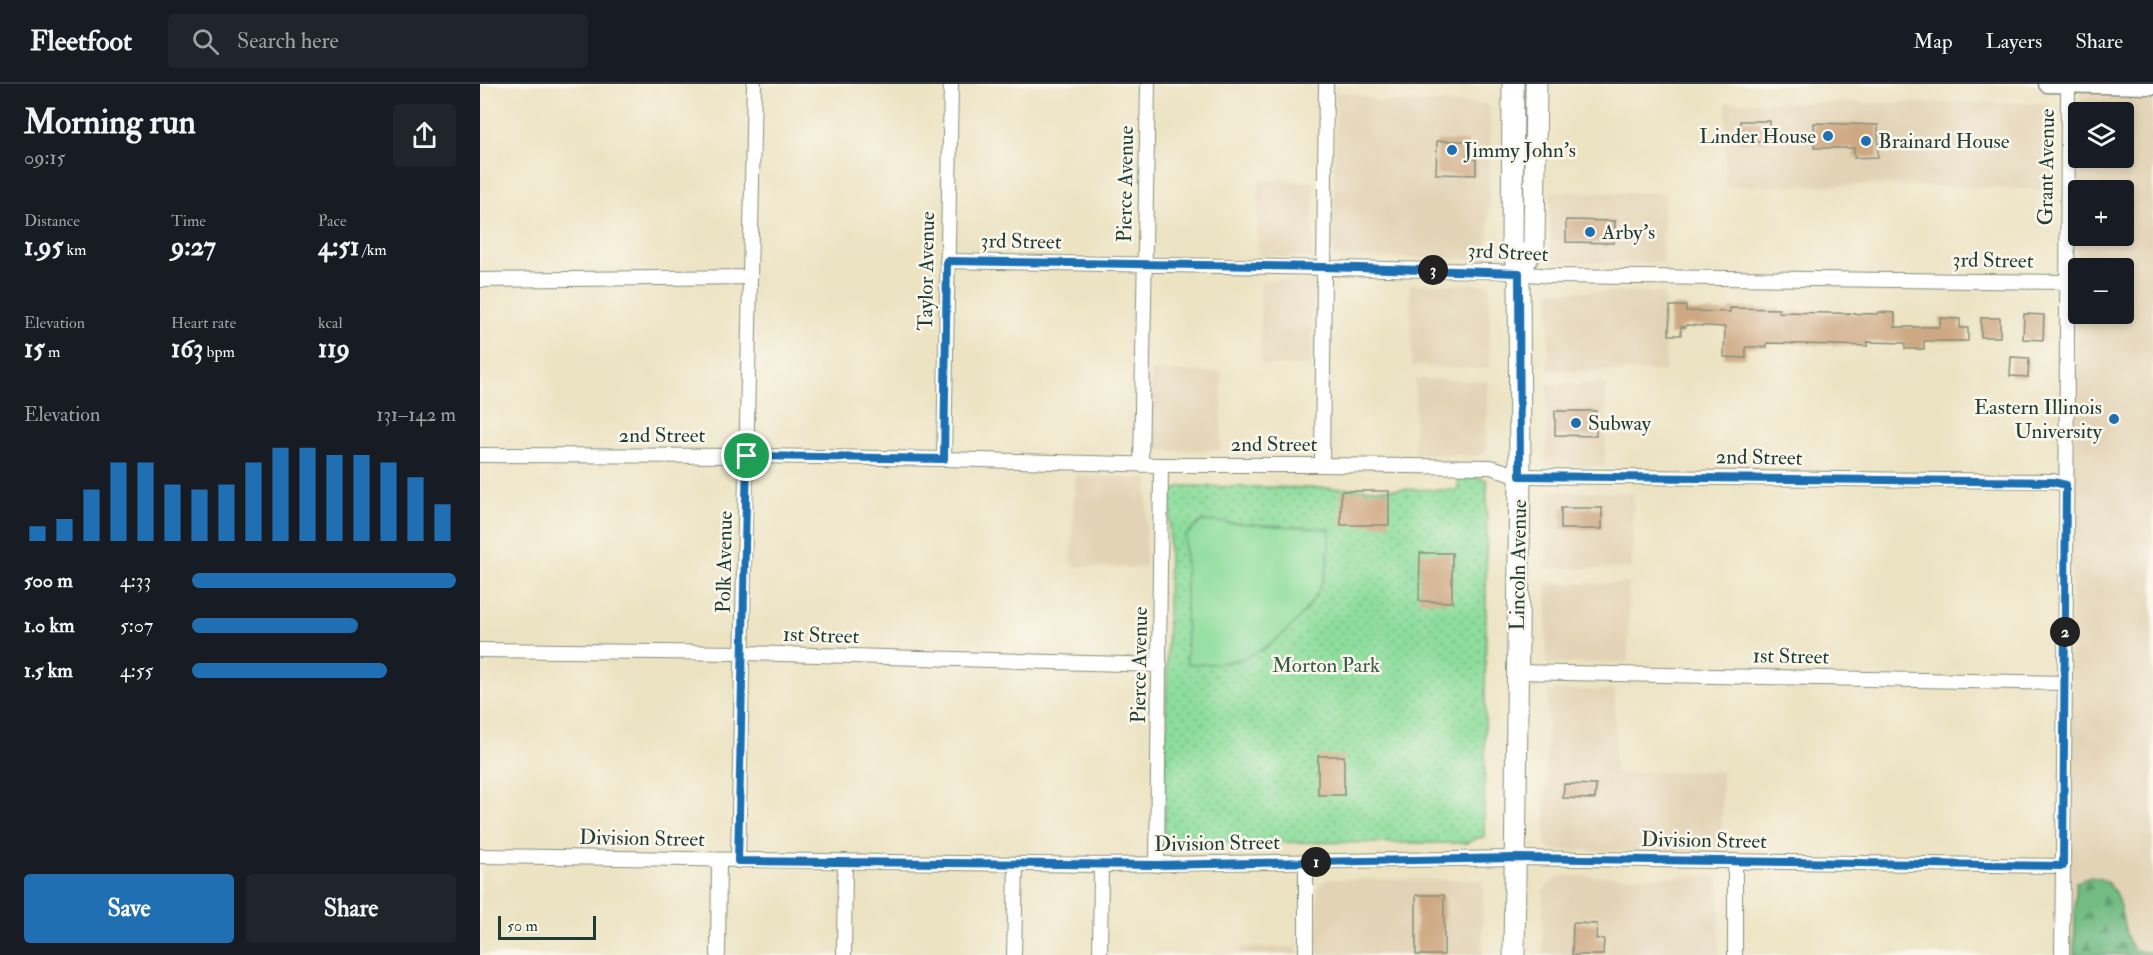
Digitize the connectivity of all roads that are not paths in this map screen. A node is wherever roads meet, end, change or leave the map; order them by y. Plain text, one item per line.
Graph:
1 (754, 84) edge
2 (951, 84) edge
3 (1148, 84) edge
4 (1326, 84) edge
5 (1513, 84) edge
6 (1536, 84) edge
7 (2047, 84) edge
8 (2068, 84) edge
9 (2153, 86) edge
10 (947, 261) junction
11 (1145, 264) junction
12 (1324, 267) junction
13 (1519, 273) junction
14 (750, 277) junction
15 (480, 280) edge
16 (2066, 282) junction
17 (480, 455) edge
18 (747, 456) junction
19 (944, 459) junction
20 (1141, 465) junction
21 (1161, 465) junction
22 (1322, 465) junction
23 (1520, 476) junction
24 (2066, 485) junction
25 (480, 650) edge
26 (743, 653) junction
27 (1160, 664) junction
28 (1516, 672) junction
29 (2065, 683) junction
30 (480, 856) edge
31 (1515, 858) junction
32 (719, 861) junction
33 (738, 861) junction
34 (845, 861) junction
35 (1735, 861) junction
36 (1306, 862) junction
37 (1016, 864) junction
38 (1101, 865) junction
39 (1157, 865) junction
40 (2063, 866) junction
41 (718, 955) edge
42 (844, 955) edge
43 (1014, 955) edge
44 (1100, 955) edge
45 (1306, 955) edge
46 (1514, 955) edge
47 (1735, 955) edge
48 (2062, 955) edge

1 - 14 street, Polk Avenue
2 - 10 street, Taylor Avenue
3 - 11 street, Pierce Avenue
4 - 12 street
5 - 13 main road, Lincoln Avenue
6 - 13 main road, Lincoln Avenue
7 - 8 street
8 - 9 street
8 - 16 street, Grant Avenue
10 - 11 street, 3rd Street
10 - 19 street, Taylor Avenue
11 - 12 street, 3rd Street
11 - 20 street, Pierce Avenue
12 - 13 street, 3rd Street
12 - 22 street
13 - 16 street, 3rd Street
13 - 23 main road, Lincoln Avenue
14 - 15 street
14 - 18 street, Polk Avenue
16 - 24 street, Grant Avenue
17 - 18 street, 2nd Street
18 - 19 street, 2nd Street
18 - 26 street, Polk Avenue
19 - 20 street, 2nd Street
20 - 21 street, 2nd Street
21 - 22 street, 2nd Street
21 - 27 street, Pierce Avenue
22 - 23 street, 2nd Street
23 - 24 street, 2nd Street
23 - 28 main road, Lincoln Avenue
24 - 29 street, Grant Avenue
25 - 26 street, 1st Street
26 - 27 street, 1st Street
26 - 33 street, Polk Avenue
27 - 39 street, Pierce Avenue
28 - 29 street, 1st Street
28 - 31 main road, Lincoln Avenue
29 - 40 street, Grant Avenue
30 - 32 street, Division Street
31 - 35 street, Division Street
31 - 36 street, Division Street
31 - 46 main road, Lincoln Avenue
32 - 33 street, Division Street
32 - 41 street
33 - 34 street, Division Street
34 - 37 street, Division Street
34 - 42 street
35 - 40 street, Division Street
35 - 47 street
36 - 39 street, Division Street
36 - 45 street
37 - 38 street, Division Street
37 - 43 street
38 - 39 street, Division Street
38 - 44 street
40 - 48 street, Grant Avenue

